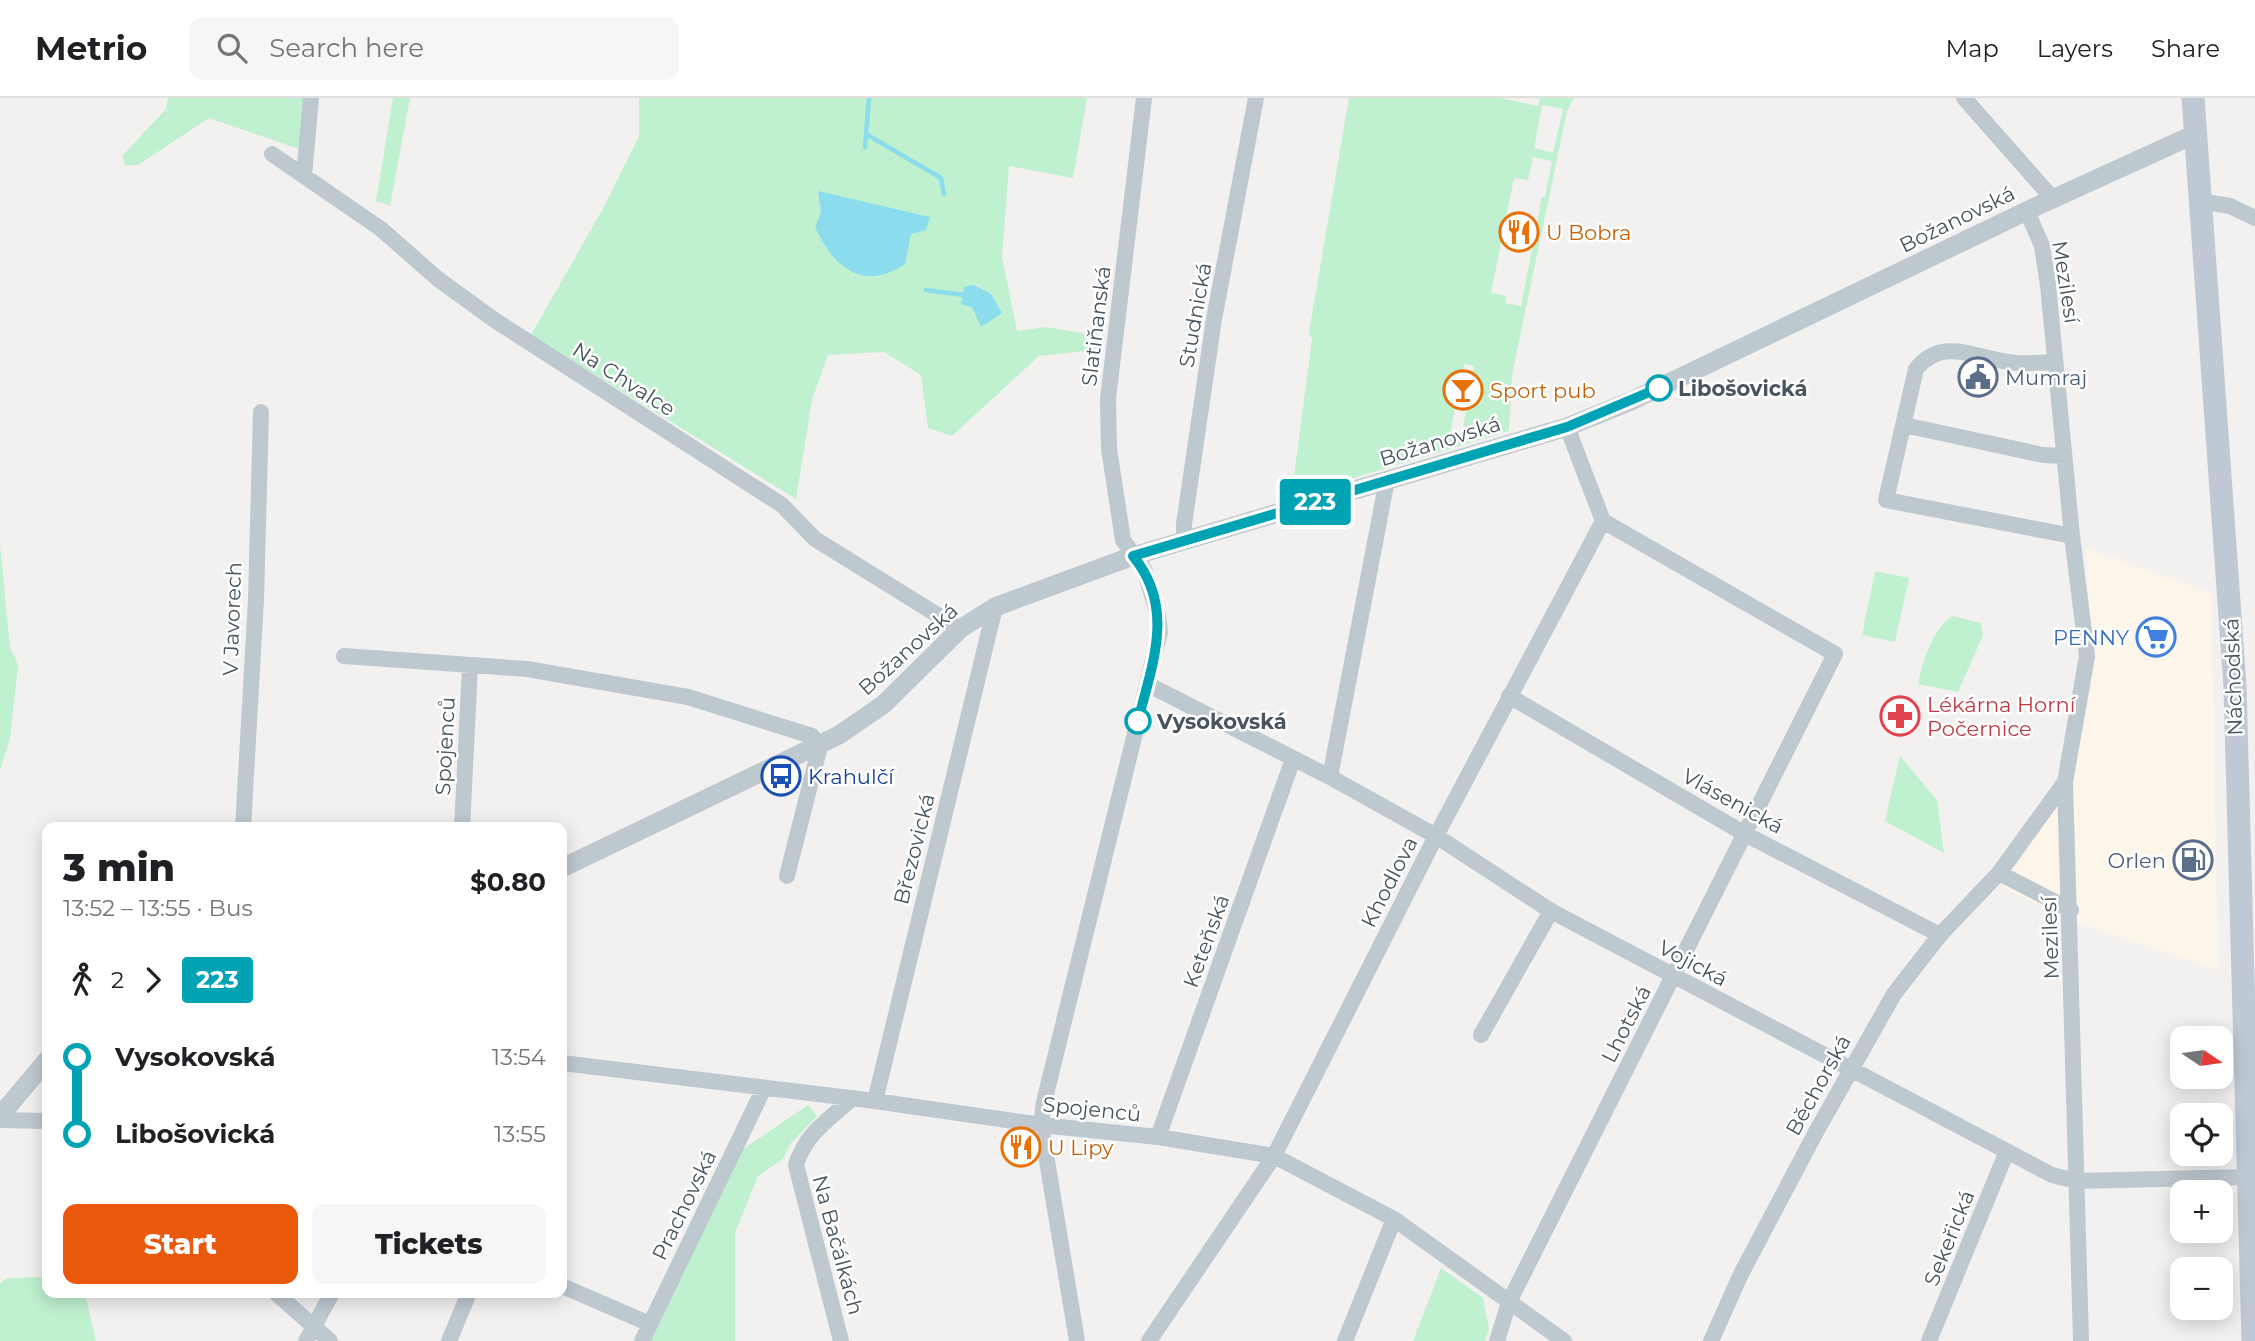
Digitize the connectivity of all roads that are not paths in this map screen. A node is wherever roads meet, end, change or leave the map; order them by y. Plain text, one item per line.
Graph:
1 (311, 98) edge
2 (1144, 98) edge
3 (1256, 98) edge
4 (1964, 98) edge
5 (2196, 99) edge
6 (2193, 135) junction
7 (272, 154) dead end
8 (304, 176) junction
9 (2053, 199) junction
10 (2199, 201) junction
11 (2027, 211) junction
12 (2255, 218) edge
13 (2056, 362) junction
14 (261, 412) dead end
15 (1904, 425) junction
16 (1567, 427) junction
17 (2064, 456) junction
18 (1387, 480) junction
19 (1603, 522) junction
20 (2072, 536) junction
21 (1184, 541) junction
22 (1133, 556) junction
23 (995, 607) junction
24 (960, 629) junction
25 (344, 656) dead end
26 (470, 667) junction
27 (1147, 684) junction
28 (1509, 696) junction
29 (820, 746) junction
30 (1293, 759) junction
31 (1330, 777) junction
32 (2065, 782) junction
33 (243, 822) edge
34 (462, 822) edge
35 (1745, 834) junction
36 (1436, 836) junction
37 (2247, 845) edge
38 (567, 866) edge
39 (1999, 873) junction
40 (788, 876) dead end
41 (2071, 910) junction
42 (1551, 911) junction
43 (1940, 935) junction
44 (1673, 976) junction
45 (1481, 1035) dead end
46 (567, 1064) edge
47 (42, 1066) edge
48 (1850, 1068) junction
49 (764, 1088) junction
50 (853, 1098) junction
51 (875, 1101) junction
52 (0, 1118) edge
53 (42, 1121) edge
54 (1041, 1125) junction
55 (1158, 1137) junction
56 (2007, 1151) junction
57 (1274, 1156) junction
58 (2248, 1177) junction
59 (2076, 1181) junction
60 (1394, 1219) junction
61 (567, 1288) edge
62 (280, 1298) edge
63 (329, 1298) edge
64 (467, 1298) edge
65 (1509, 1301) junction
66 (650, 1324) junction
67 (310, 1334) edge
68 (330, 1341) edge
69 (449, 1341) edge
70 (642, 1341) edge
71 (841, 1341) edge
72 (1077, 1341) edge
73 (1149, 1341) edge
74 (1345, 1341) edge
75 (1497, 1341) edge
76 (1564, 1341) edge
77 (1711, 1341) edge
78 (1929, 1341) edge
79 (2081, 1341) edge
80 (2253, 1341) edge

1 - 8 street
2 - 22 street, Slatiňanská
3 - 21 street, Studnická
4 - 9 street
5 - 6 main road, Náchodská
6 - 9 street, Božanovská
6 - 10 main road, Náchodská
7 - 8 street, Na Chvalce
8 - 24 street, Na Chvalce
9 - 11 street, Božanovská
10 - 12 street
10 - 37 main road, Náchodská
11 - 13 street, Mezilesí
11 - 16 street, Božanovská
13 - 15 street
13 - 17 street, Mezilesí
14 - 33 street, V Javorech
15 - 17 street
15 - 20 street
16 - 18 street, Božanovská
16 - 19 street
17 - 20 street, Mezilesí
18 - 21 street, Božanovská
18 - 31 street
19 - 28 street, Khodlova
19 - 35 street, Lhotská
20 - 32 street, Mezilesí
21 - 22 street, Božanovská
22 - 23 street, Božanovská
22 - 27 street
23 - 24 street, Božanovská
23 - 51 street, Březovická
24 - 29 street, Božanovská
25 - 26 street
26 - 29 street
26 - 34 street, Spojenců
27 - 30 street, Vojická
27 - 54 street
28 - 35 street, Vlásenická
28 - 36 street, Khodlova
29 - 38 street, Božanovská
29 - 40 street
30 - 31 street, Vojická
30 - 55 street, Keteňská
31 - 36 street, Vojická
32 - 39 street, Běchorská
32 - 41 street, Mezilesí
35 - 43 street, Vlásenická
35 - 44 street, Lhotská
36 - 42 street, Vojická
36 - 57 street, Khodlova
37 - 58 main road, Náchodská
39 - 41 street
39 - 43 street, Běchorská
41 - 59 street, Mezilesí
42 - 44 street, Vojická
42 - 45 street
43 - 48 street, Běchorská
44 - 48 street, Vojická
44 - 65 street, Lhotská
46 - 49 street, Spojenců
47 - 52 street
48 - 56 street, Vojická
48 - 77 street, Běchorská
49 - 50 street, Spojenců
49 - 66 street, Prachovská
50 - 51 street, Spojenců
50 - 71 street, Na Bačálkách
51 - 54 street, Spojenců
52 - 53 street
54 - 55 street, Spojenců
54 - 72 street
55 - 57 street, Spojenců
56 - 59 street, Vojická
56 - 78 street, Sekeřická
57 - 60 street, Spojenců
57 - 73 street, Khodlova
58 - 59 street, Vojická
58 - 80 main road, Náchodská
59 - 79 street, Mezilesí
60 - 65 street, Spojenců
60 - 74 street
61 - 66 street
62 - 67 street
63 - 67 street
64 - 69 street
65 - 75 street, Lhotská
65 - 76 street, Spojenců
66 - 70 street, Prachovská
67 - 68 street

